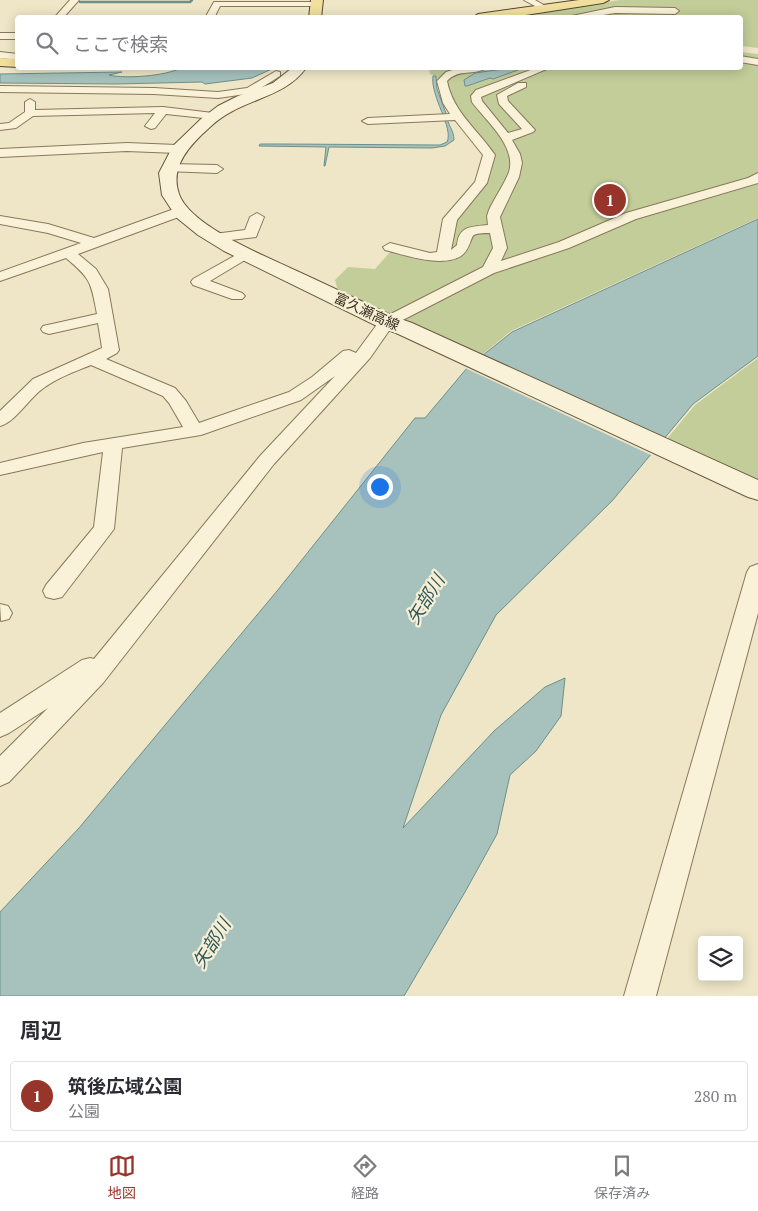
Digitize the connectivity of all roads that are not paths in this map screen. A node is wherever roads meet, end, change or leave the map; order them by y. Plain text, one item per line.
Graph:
1 (75, 0) edge
2 (528, 0) edge
3 (603, 0) edge
4 (317, 2) edge
5 (544, 8) junction
6 (675, 11) dead end
7 (61, 15) edge
8 (211, 15) edge
9 (315, 15) edge
10 (498, 15) edge
11 (556, 15) edge
12 (584, 15) edge
13 (0, 36) edge
14 (15, 36) edge
15 (0, 56) edge
16 (15, 57) edge
17 (743, 60) edge
18 (0, 62) edge
19 (758, 62) edge
20 (15, 63) edge
21 (298, 70) edge
22 (467, 70) edge
23 (536, 70) edge
24 (276, 74) dead end
25 (527, 74) junction
26 (0, 89) edge
27 (264, 92) junction
28 (235, 93) junction
29 (477, 102) junction
30 (503, 102) junction
31 (163, 110) junction
32 (213, 116) junction
33 (516, 116) junction
34 (457, 117) junction
35 (368, 122) dead end
36 (151, 126) dead end
37 (0, 127) edge
38 (497, 127) junction
39 (506, 138) junction
40 (177, 149) junction
41 (0, 153) edge
42 (170, 168) junction
43 (217, 169) dead end
44 (758, 177) edge
45 (179, 212) junction
46 (257, 217) dead end
47 (0, 220) edge
48 (494, 221) junction
49 (214, 238) junction
50 (94, 243) junction
51 (390, 247) dead end
52 (67, 252) junction
53 (245, 254) junction
54 (443, 256) junction
55 (489, 270) junction
56 (0, 277) edge
57 (237, 296) dead end
58 (106, 317) junction
59 (49, 329) dead end
60 (388, 329) junction
61 (93, 360) junction
62 (0, 422) edge
63 (197, 436) junction
64 (113, 444) junction
65 (0, 469) edge
66 (758, 491) edge
67 (758, 572) edge
68 (54, 591) dead end
69 (108, 659) junction
70 (0, 726) edge
71 (0, 774) edge
72 (640, 996) edge

1 - 7 street
2 - 5 street
3 - 5 main road
4 - 8 street
4 - 9 main road
5 - 10 main road
5 - 11 street
6 - 12 street
13 - 14 street
15 - 16 street
17 - 19 street
18 - 20 main road
21 - 27 main road, 富久瀬高線
22 - 34 street
23 - 25 street
24 - 28 street
25 - 29 street
25 - 30 street
26 - 28 street
27 - 28 street
27 - 32 main road, 富久瀬高線
29 - 30 street
29 - 38 street
30 - 33 street
31 - 32 street
31 - 36 street
31 - 37 street
32 - 40 main road, 富久瀬高線
33 - 38 street
33 - 39 street
34 - 35 street
34 - 54 street
38 - 39 street
39 - 48 street
40 - 41 street
40 - 42 main road, 富久瀬高線
42 - 43 street
42 - 45 main road, 富久瀬高線
44 - 55 street
45 - 49 main road, 富久瀬高線
45 - 50 street
46 - 49 street
47 - 50 street
48 - 54 street
48 - 55 street
49 - 53 main road, 富久瀬高線
50 - 52 street
51 - 54 street
52 - 56 street
52 - 58 street
53 - 57 street
53 - 60 main road, 富久瀬高線
55 - 60 street
58 - 59 street
58 - 61 street
60 - 63 street
60 - 66 main road, 富久瀬高線
60 - 69 street
61 - 62 street
61 - 63 street
63 - 64 street
64 - 65 street
64 - 68 street
67 - 72 street
69 - 70 street
69 - 71 street

